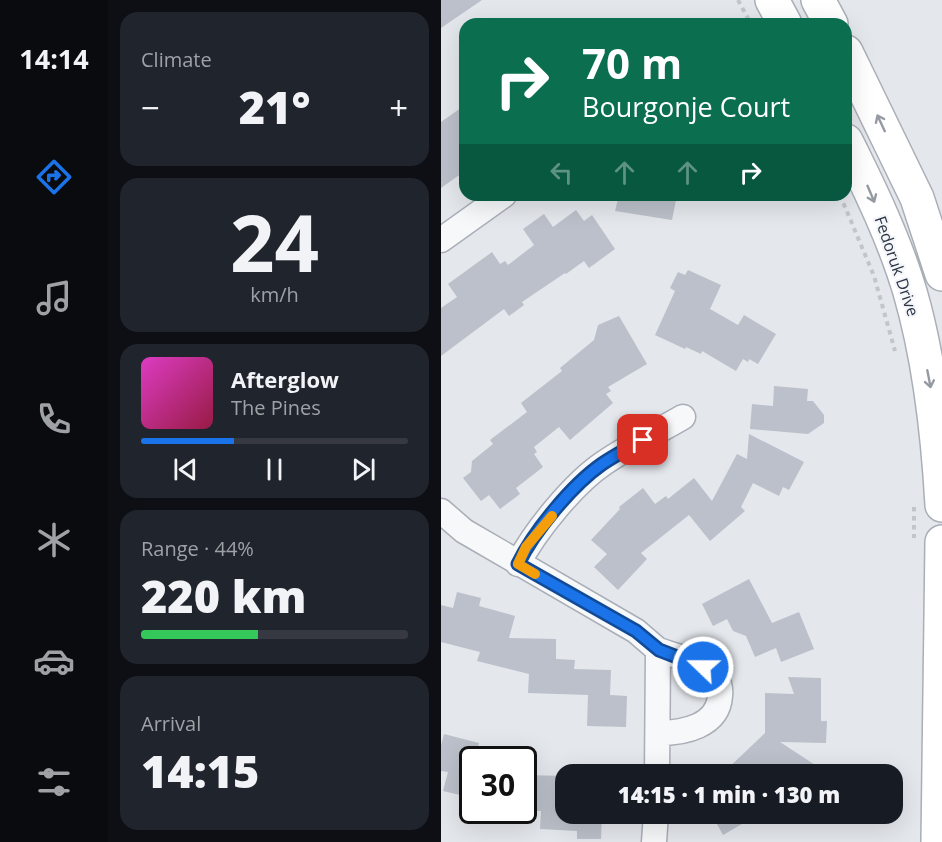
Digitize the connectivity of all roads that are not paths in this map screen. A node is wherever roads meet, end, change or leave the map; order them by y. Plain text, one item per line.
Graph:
1 (772, 0) edge
2 (818, 0) edge
3 (782, 18) edge
4 (828, 18) edge
5 (852, 64) edge
6 (852, 154) edge
7 (496, 201) edge
8 (441, 240) edge
9 (942, 274) edge
10 (683, 417) dead end
11 (928, 501) edge
12 (441, 511) edge
13 (928, 543) edge
14 (518, 564) junction
15 (659, 650) junction
16 (659, 733) junction
17 (657, 764) edge
18 (655, 824) edge
19 (654, 842) edge
20 (938, 842) edge

1 - 3 main road
2 - 4 main road
9 -> 5 main road
6 -> 11 main road, Fedoruk Drive
7 - 8 street
10 - 14 street
12 - 14 street
13 - 20 main road
14 - 15 street
15 - 16 street
15 - 16 street
16 - 17 street
18 - 19 street

